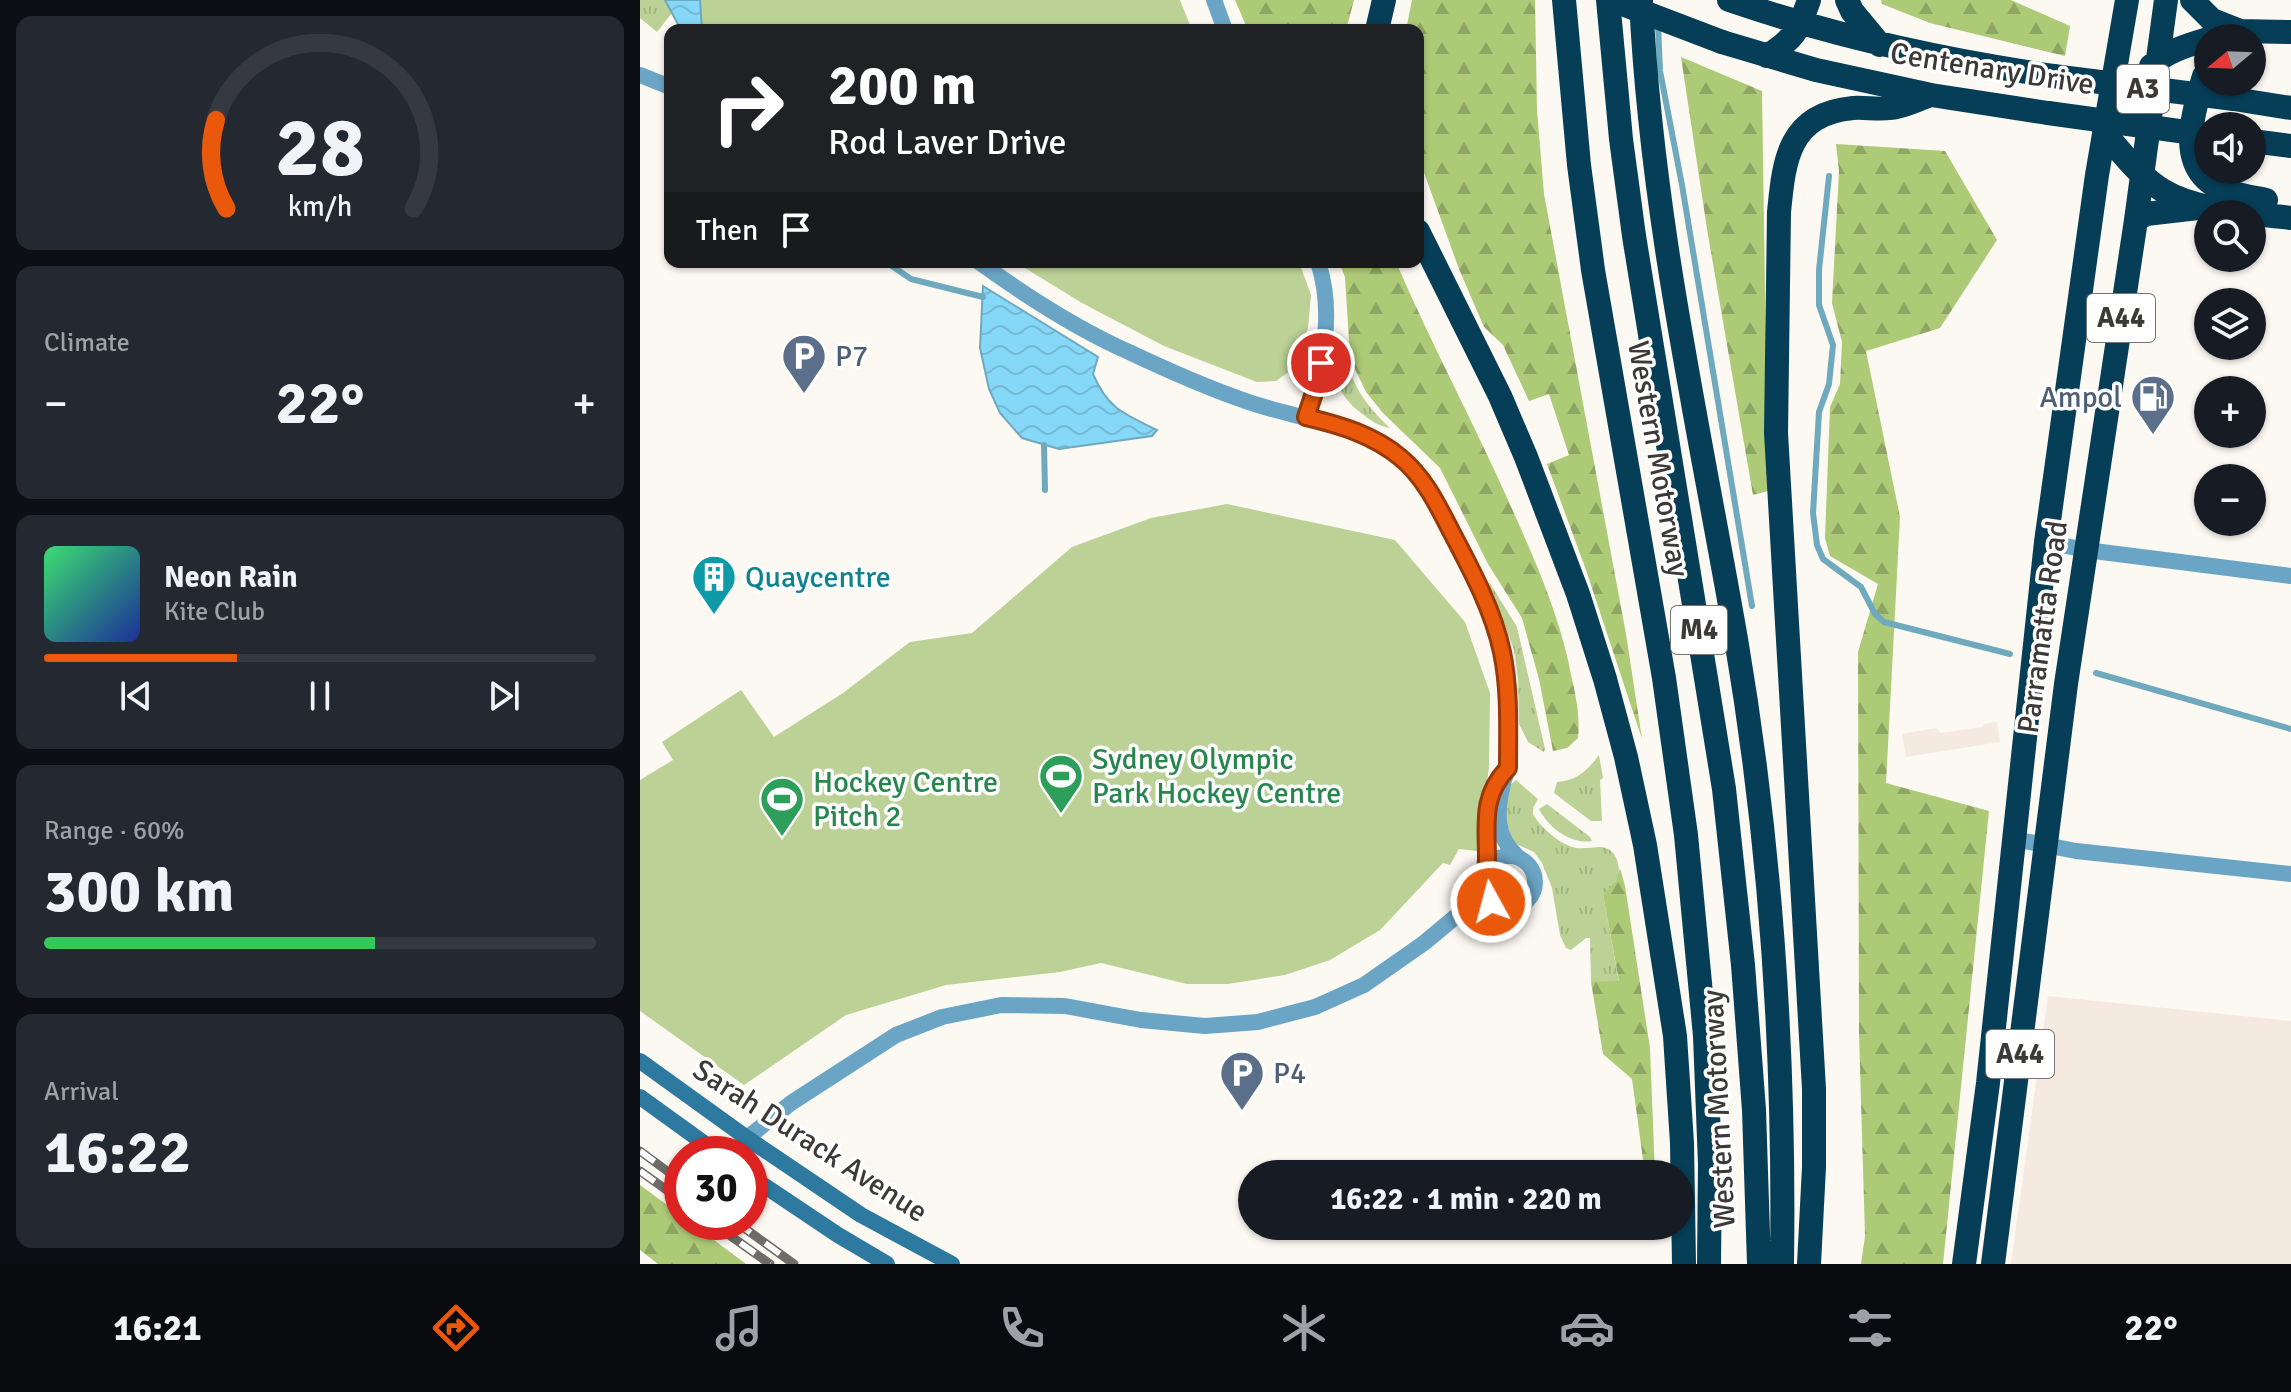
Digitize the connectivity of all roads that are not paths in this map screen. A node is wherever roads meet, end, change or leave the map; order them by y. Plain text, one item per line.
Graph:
1 (1214, 0) edge
2 (1384, 0) edge
3 (1564, 0) edge
4 (1610, 0) edge
5 (1641, 0) edge
6 (1729, 0) edge
7 (1847, 0) edge
8 (2127, 0) edge
9 (2166, 0) edge
10 (2192, 0) edge
11 (1805, 11) edge
12 (1223, 24) edge
13 (1378, 24) edge
14 (2219, 24) edge
15 (2291, 32) edge
16 (2266, 36) edge
17 (2266, 42) edge
18 (2194, 43) edge
19 (2291, 44) edge
20 (1880, 45) junction
21 (1767, 56) junction
22 (2159, 58) junction
23 (640, 75) edge
24 (664, 85) edge
25 (1931, 95) junction
26 (2198, 96) edge
27 (2108, 105) junction
28 (2291, 108) edge
29 (2104, 132) junction
30 (2194, 133) edge
31 (2266, 143) edge
32 (2291, 146) edge
33 (2142, 175) junction
34 (2194, 202) edge
35 (2291, 207) edge
36 (2194, 209) edge
37 (2266, 215) edge
38 (2291, 218) edge
39 (2136, 220) junction
40 (1424, 243) edge
41 (988, 268) edge
42 (1320, 268) edge
43 (1306, 417) junction
44 (2046, 542) junction
45 (2086, 550) junction
46 (2291, 576) edge
47 (1508, 768) junction
48 (2014, 839) junction
49 (2047, 845) junction
50 (1517, 856) junction
51 (2291, 874) edge
52 (1486, 883) junction
53 (640, 1061) edge
54 (640, 1097) edge
55 (694, 1136) edge
56 (744, 1136) edge
57 (750, 1136) edge
58 (768, 1152) edge
59 (768, 1188) edge
60 (887, 1264) edge
61 (952, 1264) edge
62 (1684, 1264) edge
63 (1709, 1264) edge
64 (1759, 1264) edge
65 (1782, 1264) edge
66 (1809, 1264) edge
67 (1964, 1264) edge
68 (1993, 1264) edge

1 - 12 street
2 - 13 highway
3 - 63 highway, Western Motorway / M4
4 - 21 highway, A3, bridge
4 - 64 highway, Western Motorway / M4
5 - 65 highway
6 - 11 highway, Centenary Drive / A3
7 - 20 highway
8 - 27 highway, Parramatta Road / A44
9 - 22 highway, Parramatta Road / A44
10 - 14 highway
11 - 20 highway, Centenary Drive / A3
11 - 21 highway
15 - 16 highway
17 - 19 highway
18 - 22 highway
20 - 28 highway, Centenary Drive / A3, bridge
21 - 25 highway, Centenary Drive / A3
22 - 27 highway
22 - 33 highway, Parramatta Road / A44
23 - 24 street
25 - 30 highway, Centenary Drive / A3, bridge
25 - 66 highway
26 - 35 highway
27 - 29 highway, Parramatta Road / A44
29 - 33 highway
29 - 44 highway, Parramatta Road / A44
31 - 32 highway
33 - 34 highway
33 - 39 highway, Parramatta Road / A44
36 - 39 highway
37 - 38 highway
39 - 45 highway, Parramatta Road / A44
40 - 62 highway
41 - 43 street
42 - 43 street
43 - 47 street
44 - 45 street
44 - 48 highway, Parramatta Road / A44
45 - 46 street
45 - 49 highway, Parramatta Road / A44
47 - 50 street
47 - 52 street
48 - 49 street
48 - 67 highway, Parramatta Road / A44
49 - 51 street
49 - 68 highway, Parramatta Road / A44
50 - 52 street
50 - 52 street
52 - 57 street
53 - 56 street, Sarah Durack Avenue
54 - 55 street, Sarah Durack Avenue
58 - 61 street, Sarah Durack Avenue
59 - 60 street, Sarah Durack Avenue

